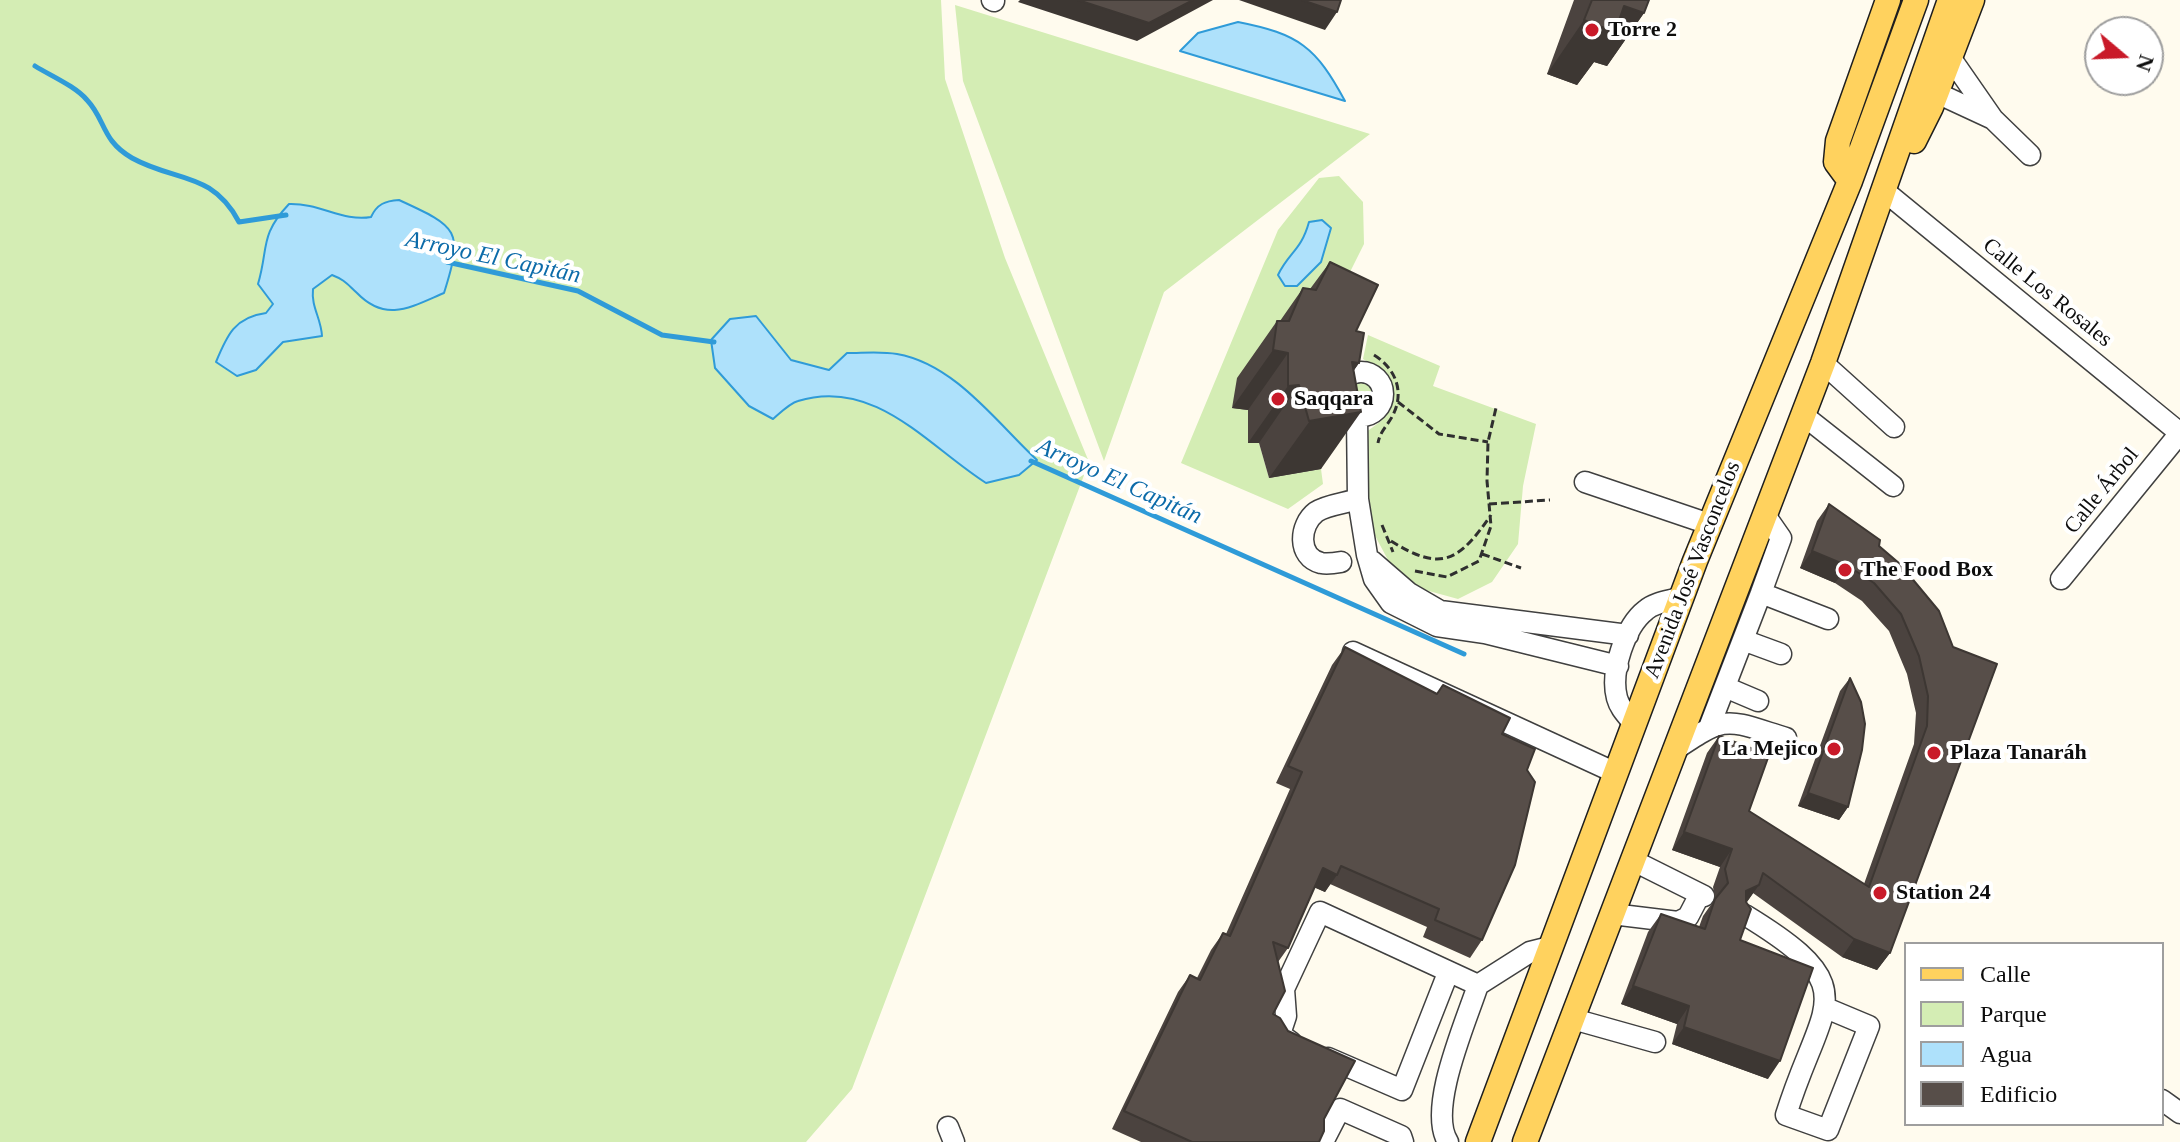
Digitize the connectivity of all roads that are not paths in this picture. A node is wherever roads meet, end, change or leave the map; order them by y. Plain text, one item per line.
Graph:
1 (1888, 0) edge
2 (1916, 0) edge
3 (1950, 0) edge
4 (1972, 0) edge
5 (1944, 47) junction
6 (1929, 89) junction
7 (1993, 119) junction
8 (2030, 155) dead end
9 (1850, 181) junction
10 (1883, 190) junction
11 (1823, 363) junction
12 (1803, 415) junction
13 (1357, 416) edge
14 (1894, 427) dead end
15 (2180, 433) edge
16 (1585, 482) dead end
17 (1893, 486) dead end
18 (1358, 499) junction
19 (1765, 515) junction
20 (1709, 524) junction
21 (1367, 555) junction
22 (1341, 562) dead end
23 (2061, 579) dead end
24 (1761, 593) junction
25 (1682, 597) junction
26 (1828, 619) dead end
27 (1628, 635) junction
28 (1743, 640) junction
29 (1353, 652) edge
30 (1781, 654) dead end
31 (1618, 666) junction
32 (1725, 687) junction
33 (1758, 701) dead end
34 (1634, 724) junction
35 (1710, 725) junction
36 (1786, 738) dead end
37 (1673, 751) junction
38 (1616, 773) junction
39 (1632, 860) junction
40 (1612, 914) junction
41 (1745, 915) edge
42 (1550, 947) junction
43 (1448, 973) junction
44 (1478, 985) junction
45 (1826, 1008) junction
46 (1573, 1019) junction
47 (1655, 1042) dead end
48 (1528, 1141) edge
49 (1323, 1142) edge
50 (1403, 1142) edge
51 (1448, 1142) edge
52 (1478, 1142) edge

1 - 9 main road
2 - 9 main road, Avenida José Vasconcelos
3 - 5 main road
4 - 5 main road
5 - 6 main road
5 - 7 street
6 - 7 street
6 - 10 main road
7 - 8 street
9 - 20 main road, Avenida José Vasconcelos
10 - 11 main road
10 - 15 street, Calle Los Rosales
11 - 12 main road
11 - 14 street
12 - 17 street
12 - 19 main road
13 - 18 street
15 - 23 street, Calle Árbol
16 - 20 street
18 - 21 street
18 - 22 street
19 - 24 street
19 - 37 main road
20 - 25 main road, Avenida José Vasconcelos
21 - 27 street
21 - 31 street
24 - 26 street
24 - 28 street
25 - 27 street
25 - 34 main road, Avenida José Vasconcelos
27 - 31 street
28 - 30 street
28 - 32 street
29 - 38 street
31 - 34 street
32 - 33 street
32 - 35 street
34 - 38 main road, Avenida José Vasconcelos
35 - 36 street
35 - 37 street
37 - 39 main road
38 - 42 main road, Avenida José Vasconcelos
39 - 40 main road
39 - 40 street
40 - 46 main road
41 - 45 street
42 - 44 street
42 - 52 main road, Avenida José Vasconcelos
43 - 43 street
43 - 44 street
44 - 51 street
45 - 45 street
46 - 47 street
46 - 48 main road
49 - 50 street

